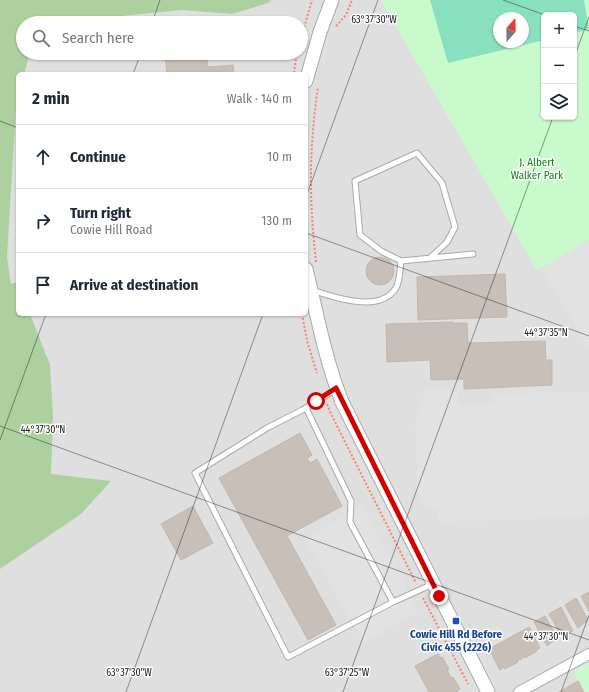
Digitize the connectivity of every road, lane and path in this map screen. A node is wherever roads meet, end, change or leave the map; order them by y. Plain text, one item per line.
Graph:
1 (312, 0) edge
2 (332, 0) edge
3 (352, 0) edge
4 (307, 16) edge
5 (333, 30) dead end
6 (296, 60) edge
7 (294, 72) edge
8 (312, 81) edge
9 (473, 254) dead end
10 (430, 258) junction
11 (401, 261) junction
12 (312, 269) edge
13 (311, 290) junction
14 (336, 388) junction
15 (306, 408) junction
16 (433, 584) junction
17 (393, 602) junction
18 (589, 654) edge
19 (488, 692) edge
20 (519, 692) edge

1 - 4 path
2 - 8 street
3 - 5 path
6 - 7 path
8 - 12 path
9 - 10 lane
10 - 11 lane
10 - 11 lane
11 - 13 lane
12 - 13 street
13 - 14 street
14 - 15 lane
14 - 16 street
15 - 17 lane
15 - 17 lane
16 - 17 lane
16 - 19 street
18 - 20 street

